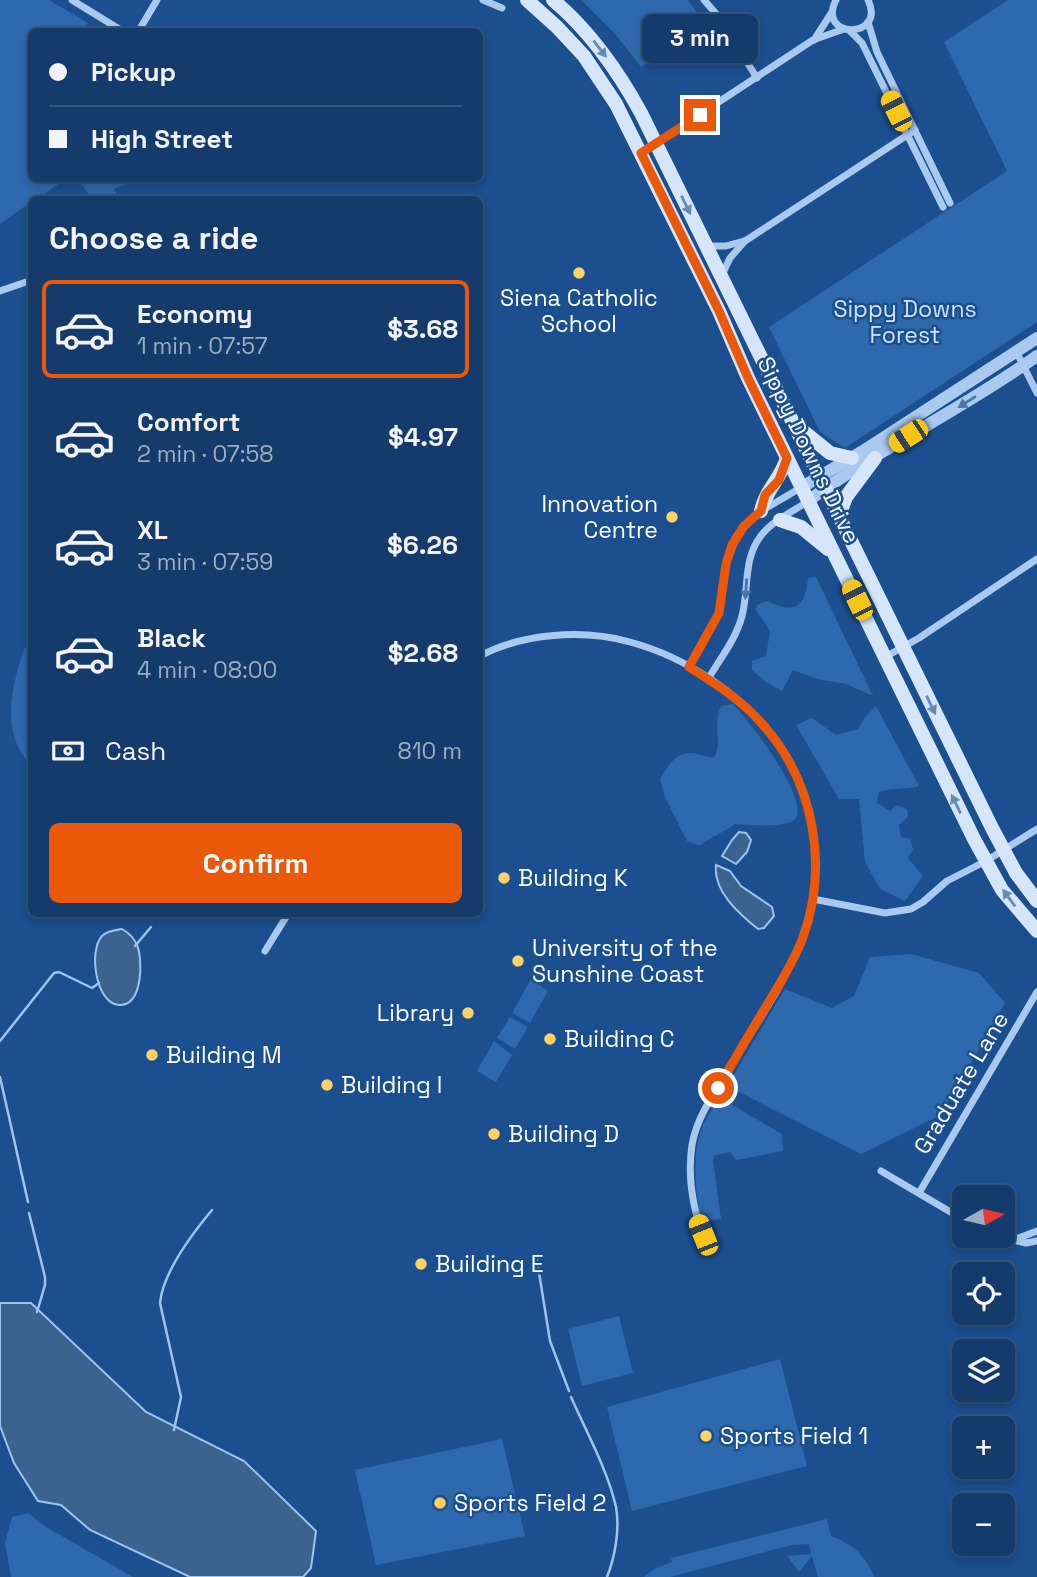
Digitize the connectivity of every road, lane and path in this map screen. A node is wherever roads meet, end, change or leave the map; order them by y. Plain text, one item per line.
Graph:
1 (72, 0) edge
2 (157, 0) edge
3 (483, 0) edge
4 (527, 0) edge
5 (553, 0) edge
6 (704, 0) edge
7 (868, 0) edge
8 (878, 0) edge
9 (835, 1) edge
10 (502, 8) dead end
11 (872, 10) junction
12 (832, 12) junction
13 (868, 22) junction
14 (118, 28) edge
15 (140, 28) edge
16 (847, 30) junction
17 (813, 40) junction
18 (757, 78) junction
19 (911, 132) junction
20 (656, 144) junction
21 (641, 153) junction
22 (947, 205) dead end
23 (745, 241) junction
24 (706, 245) junction
25 (721, 277) junction
26 (28, 281) edge
27 (0, 291) edge
28 (1037, 338) edge
29 (1016, 351) junction
30 (1037, 356) edge
31 (1023, 366) junction
32 (1037, 393) edge
33 (795, 424) junction
34 (787, 458) junction
35 (852, 458) junction
36 (874, 458) junction
37 (822, 483) junction
38 (805, 494) junction
39 (761, 511) junction
40 (838, 516) junction
41 (780, 520) junction
42 (834, 554) junction
43 (1037, 559) edge
44 (903, 647) junction
45 (483, 655) edge
46 (884, 657) junction
47 (689, 667) junction
48 (708, 680) junction
49 (1037, 829) edge
50 (1003, 850) junction
51 (986, 861) junction
52 (813, 899) junction
53 (1037, 901) edge
54 (286, 917) edge
55 (1037, 931) edge
56 (265, 951) dead end
57 (1037, 992) edge
58 (881, 1171) dead end
59 (919, 1193) junction
60 (952, 1213) edge
61 (1037, 1231) edge
62 (1016, 1239) joint
63 (1037, 1241) edge
64 (706, 1243) dead end

1 - 14 street
2 - 15 street
3 - 10 street
4 - 21 main road, Sippy Downs Drive
5 -> 20 main road, Sippy Downs Drive
6 - 18 street
7 - 11 street
8 - 11 street
9 - 12 street
11 - 13 street
12 - 16 street
12 - 17 street
13 - 16 street
13 - 19 street
16 - 17 street
16 - 19 street
17 - 18 street
18 - 20 street
19 - 22 street
19 - 23 street
20 - 21 street
20 -> 24 main road, Sippy Downs Drive
21 - 34 main road, Sippy Downs Drive
23 - 24 street
23 - 25 street
24 - 25 main road, Sippy Downs Drive
25 - 33 main road, Sippy Downs Drive
26 - 27 street
28 - 29 street
29 - 31 street
29 - 35 street
30 - 31 street
31 - 32 street
31 -> 36 street
33 - 35 main road
33 - 37 main road, Sippy Downs Drive
34 - 38 main road, Sippy Downs Drive
34 - 39 main road
35 - 37 street
36 - 37 street
36 - 40 main road
37 - 38 street
37 - 40 main road, Sippy Downs Drive
38 - 39 street
38 - 41 street
38 - 42 main road, Sippy Downs Drive
39 - 47 street
40 - 44 main road, Sippy Downs Drive
41 - 42 main road
41 -> 48 street
42 - 46 main road, Sippy Downs Drive
43 - 44 street
44 - 46 street
44 -> 50 main road, Sippy Downs Drive
45 - 47 street
51 -> 46 main road, Sippy Downs Drive
47 - 48 street
48 - 52 street
49 - 50 street
50 - 51 street
50 - 53 main road, Sippy Downs Drive
51 - 52 street
55 -> 51 main road, Sippy Downs Drive
52 - 64 street
54 - 56 street
57 - 59 street, Graduate Lane
58 - 59 street
59 - 60 street
61 - 62 street
62 - 63 street

